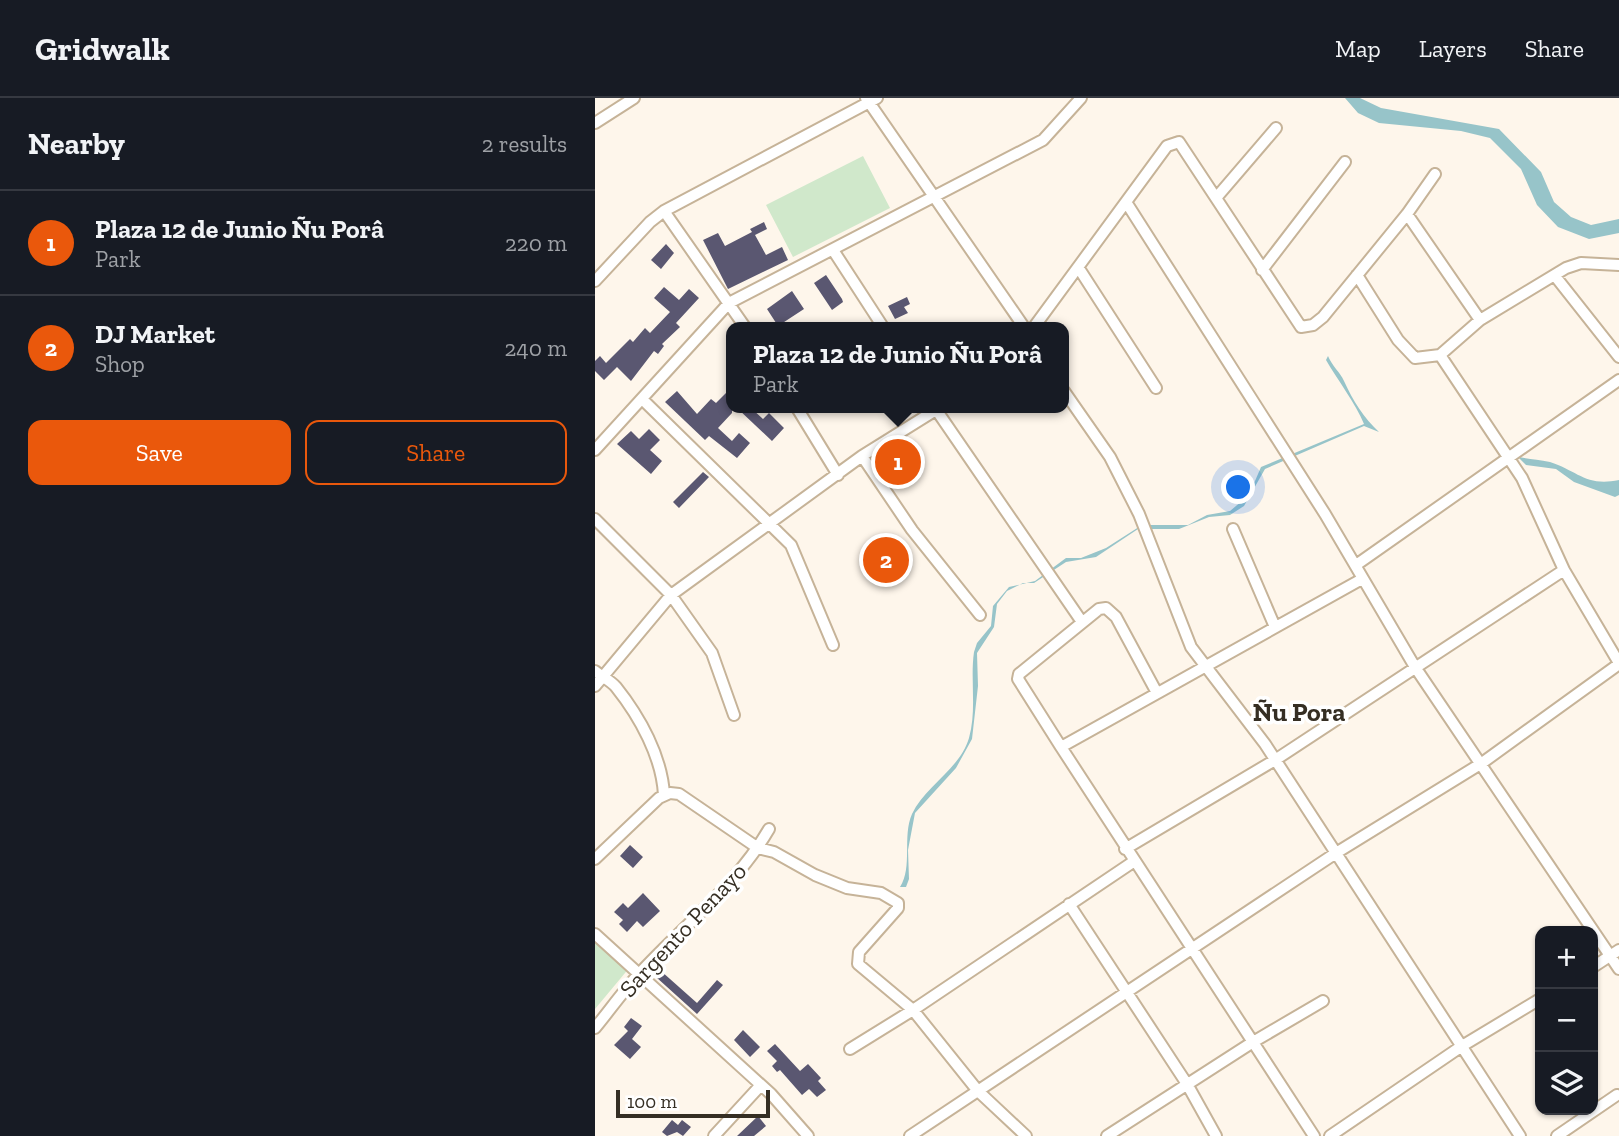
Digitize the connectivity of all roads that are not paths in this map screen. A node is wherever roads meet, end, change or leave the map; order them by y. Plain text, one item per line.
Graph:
1 (634, 98) edge
2 (1081, 98) edge
3 (870, 99) edge
4 (595, 123) edge
5 (1276, 128) dead end
6 (1345, 162) dead end
7 (1435, 174) dead end
8 (936, 198) junction
9 (1216, 198) junction
10 (1126, 202) junction
11 (664, 211) junction
12 (1407, 214) junction
13 (833, 250) junction
14 (1619, 265) edge
15 (1078, 267) junction
16 (1262, 270) junction
17 (1357, 275) junction
18 (1555, 276) junction
19 (595, 281) edge
20 (729, 303) junction
21 (1480, 320) junction
22 (742, 322) edge
23 (880, 322) edge
24 (1021, 322) edge
25 (1038, 322) edge
26 (1440, 355) junction
27 (1619, 357) edge
28 (1619, 380) edge
29 (1156, 388) dead end
30 (642, 398) junction
31 (1069, 398) edge
32 (800, 413) edge
33 (928, 413) edge
34 (939, 413) edge
35 (595, 450) edge
36 (862, 456) junction
37 (1509, 457) junction
38 (838, 475) junction
39 (595, 519) edge
40 (771, 523) junction
41 (1233, 529) dead end
42 (1356, 565) junction
43 (1564, 570) junction
44 (1362, 579) junction
45 (671, 595) junction
46 (980, 615) dead end
47 (1082, 622) junction
48 (1275, 628) junction
49 (833, 645) dead end
50 (1619, 663) edge
51 (1206, 666) junction
52 (1415, 667) junction
53 (597, 678) edge
54 (1157, 693) junction
55 (734, 715) dead end
56 (1061, 747) junction
57 (1275, 760) junction
58 (1482, 762) junction
59 (664, 795) junction
60 (769, 829) dead end
61 (758, 848) junction
62 (1125, 849) junction
63 (1336, 853) junction
64 (595, 859) edge
65 (1133, 862) junction
66 (1069, 904) junction
67 (595, 934) edge
68 (1194, 950) junction
69 (1615, 953) edge
70 (1598, 964) edge
71 (1619, 969) edge
72 (638, 975) junction
73 (1125, 993) junction
74 (1323, 1001) dead end
75 (1535, 1002) edge
76 (913, 1010) junction
77 (595, 1028) edge
78 (1253, 1042) junction
79 (1462, 1046) junction
80 (850, 1049) dead end
81 (1187, 1084) junction
82 (760, 1086) junction
83 (978, 1091) junction
84 (1617, 1095) dead end
85 (1114, 1134) edge
86 (714, 1136) edge
87 (809, 1136) edge
88 (910, 1136) edge
89 (1026, 1136) edge
90 (1216, 1136) edge
91 (1314, 1136) edge
92 (1330, 1136) edge
93 (1520, 1136) edge
94 (1557, 1136) edge

1 - 4 street
2 - 8 street
3 - 8 street
3 - 11 street
5 - 9 street
6 - 16 street
7 - 12 street
8 - 13 street
8 - 24 street
9 - 10 street
9 - 16 street
10 - 15 street
10 - 42 street
11 - 19 street
11 - 20 street
12 - 17 street
12 - 21 street
13 - 20 street
13 - 23 street
14 - 18 street
15 - 25 street
15 - 29 street
16 - 17 street
17 - 26 street
18 - 21 street
18 - 27 street
20 - 22 street
20 - 30 street
21 - 26 street
26 - 37 street
28 - 37 street
30 - 35 street
30 - 40 street
31 - 51 street
32 - 38 street
33 - 36 street
34 - 47 street
36 - 38 street
36 - 46 street
37 - 42 street
37 - 43 street
38 - 40 street
39 - 45 street
40 - 45 street
40 - 49 street
41 - 48 street
42 - 44 street
43 - 50 street
43 - 52 street
44 - 48 street
44 - 52 street
45 - 53 street
45 - 55 street
47 - 54 street
47 - 56 street
48 - 51 street
50 - 58 street
51 - 54 street
51 - 57 street
52 - 57 street
52 - 58 street
53 - 59 street
54 - 56 street
56 - 62 street
57 - 62 street
57 - 63 street
58 - 63 street
58 - 69 street
59 - 61 street
59 - 64 street
60 - 61 street, Sargento Penayo
61 - 72 street, Sargento Penayo
61 - 76 street
62 - 65 street
63 - 68 street
63 - 79 street
65 - 66 street
65 - 68 street
66 - 73 street
66 - 76 street
67 - 72 street
68 - 73 street
68 - 78 street
69 - 70 street
69 - 71 street
72 - 77 street, Sargento Penayo
72 - 82 street
73 - 81 street
73 - 83 street
74 - 78 street
75 - 79 street
76 - 80 street
76 - 83 street
78 - 81 street
78 - 91 street
79 - 92 street
79 - 93 street
81 - 85 street
81 - 90 street
82 - 86 street
82 - 87 street
83 - 88 street
83 - 89 street
84 - 94 street

